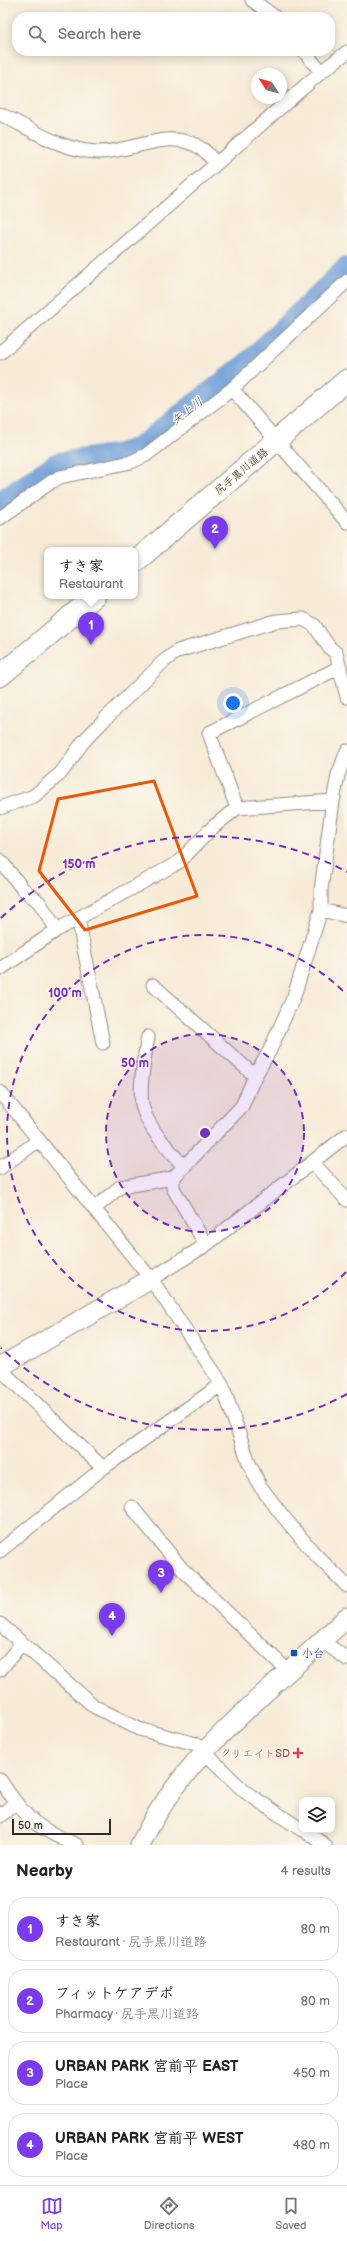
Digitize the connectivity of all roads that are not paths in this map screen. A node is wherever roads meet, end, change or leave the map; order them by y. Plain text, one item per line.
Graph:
1 (252, 0) edge
2 (268, 12) edge
3 (347, 52) edge
4 (308, 56) edge
5 (321, 72) junction
6 (0, 114) edge
7 (216, 164) junction
8 (347, 282) edge
9 (0, 353) edge
10 (347, 380) edge
11 (232, 389) junction
12 (277, 441) junction
13 (0, 518) edge
14 (347, 522) edge
15 (138, 559) edge
16 (91, 599) edge
17 (341, 650) edge
18 (340, 667) junction
19 (0, 676) edge
20 (347, 697) edge
21 (347, 751) edge
22 (333, 801) junction
23 (0, 808) edge
24 (237, 808) junction
25 (0, 860) edge
26 (321, 910) junction
27 (347, 916) edge
28 (78, 919) junction
29 (57, 930) junction
30 (0, 969) edge
31 (154, 985) dead end
32 (148, 1036) dead end
33 (103, 1043) dead end
34 (255, 1076) junction
35 (0, 1092) edge
36 (347, 1136) edge
37 (39, 1140) junction
38 (313, 1163) junction
39 (184, 1167) junction
40 (0, 1168) edge
41 (173, 1178) junction
42 (347, 1200) edge
43 (95, 1208) junction
44 (206, 1245) junction
45 (151, 1279) junction
46 (0, 1368) edge
47 (222, 1384) junction
48 (103, 1468) junction
49 (132, 1507) dead end
50 (0, 1551) edge
51 (347, 1586) edge
52 (347, 1617) edge
53 (0, 1624) edge
54 (322, 1641) junction
55 (22, 1643) junction
56 (347, 1659) edge
57 (0, 1670) edge
58 (288, 1672) junction
59 (204, 1752) junction
60 (0, 1780) edge
61 (15, 1803) junction
62 (0, 1816) edge
63 (299, 1828) edge
64 (307, 1833) edge
65 (63, 1842) edge
66 (77, 1845) edge
67 (140, 1845) edge
68 (325, 1845) edge

1 - 2 street
3 - 5 street
4 - 5 street
5 - 7 street
6 - 7 street
7 - 9 street
8 - 11 street
10 - 12 main road, 尻手黒川道路
11 - 12 street
11 - 13 street
12 - 14 street
12 - 15 main road, 尻手黒川道路
16 - 19 main road
17 - 18 street
17 - 23 street
18 - 20 street
18 - 24 street
21 - 22 street
22 - 24 street
22 - 26 street
24 - 28 street
25 - 29 street
26 - 27 street
26 - 34 street
28 - 29 street
28 - 33 street
29 - 30 street
31 - 34 street
32 - 39 street
34 - 39 street
35 - 37 street
36 - 38 street
37 - 40 street
37 - 43 street
38 - 42 street
38 - 44 street
39 - 41 street
41 - 43 street
41 - 44 street
43 - 45 street
44 - 45 street
45 - 46 street
45 - 47 street
46 - 48 street
47 - 48 street
47 - 51 street
48 - 50 street
49 - 58 street
52 - 54 street
53 - 55 street
54 - 56 street
54 - 58 street
55 - 57 street
55 - 59 street
58 - 59 street
59 - 63 street
59 - 67 street
60 - 61 street
61 - 62 street
61 - 65 street
64 - 68 street
65 - 66 street

